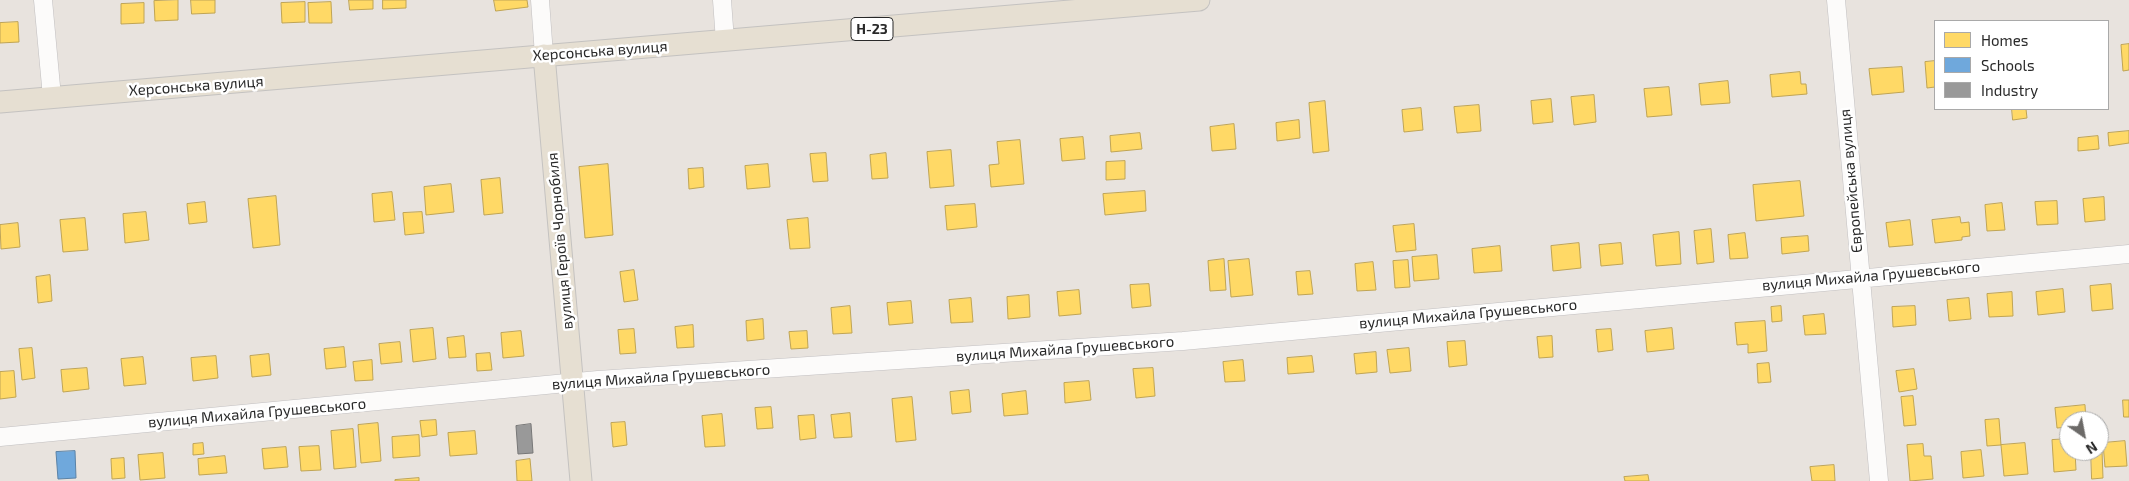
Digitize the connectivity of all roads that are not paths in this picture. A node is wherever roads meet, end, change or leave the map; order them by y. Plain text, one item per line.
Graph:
1 (43, 0) edge
2 (540, 0) edge
3 (722, 0) edge
4 (1199, 0) edge
5 (1836, 0) edge
6 (725, 41) junction
7 (544, 55) junction
8 (52, 97) junction
9 (0, 102) edge
10 (2129, 254) edge
11 (1859, 277) junction
12 (572, 383) junction
13 (0, 437) edge
14 (581, 481) edge
15 (1879, 481) edge

1 - 8 street
2 - 7 street, вулиця Героїв Чорнобиля
3 - 6 street
4 - 6 main road, Херсонська вулиця / Н-23
5 - 11 street, Європейська вулиця
6 - 7 main road, Херсонська вулиця / Н-23
7 - 8 main road, Херсонська вулиця
7 - 12 main road, вулиця Героїв Чорнобиля
8 - 9 main road, Херсонська вулиця
10 - 11 street, вулиця Михайла Грушевського
11 - 12 street, вулиця Михайла Грушевського
11 - 15 street, Європейська вулиця
12 - 13 street, вулиця Михайла Грушевського
12 - 14 main road, вулиця Героїв Чорнобиля

